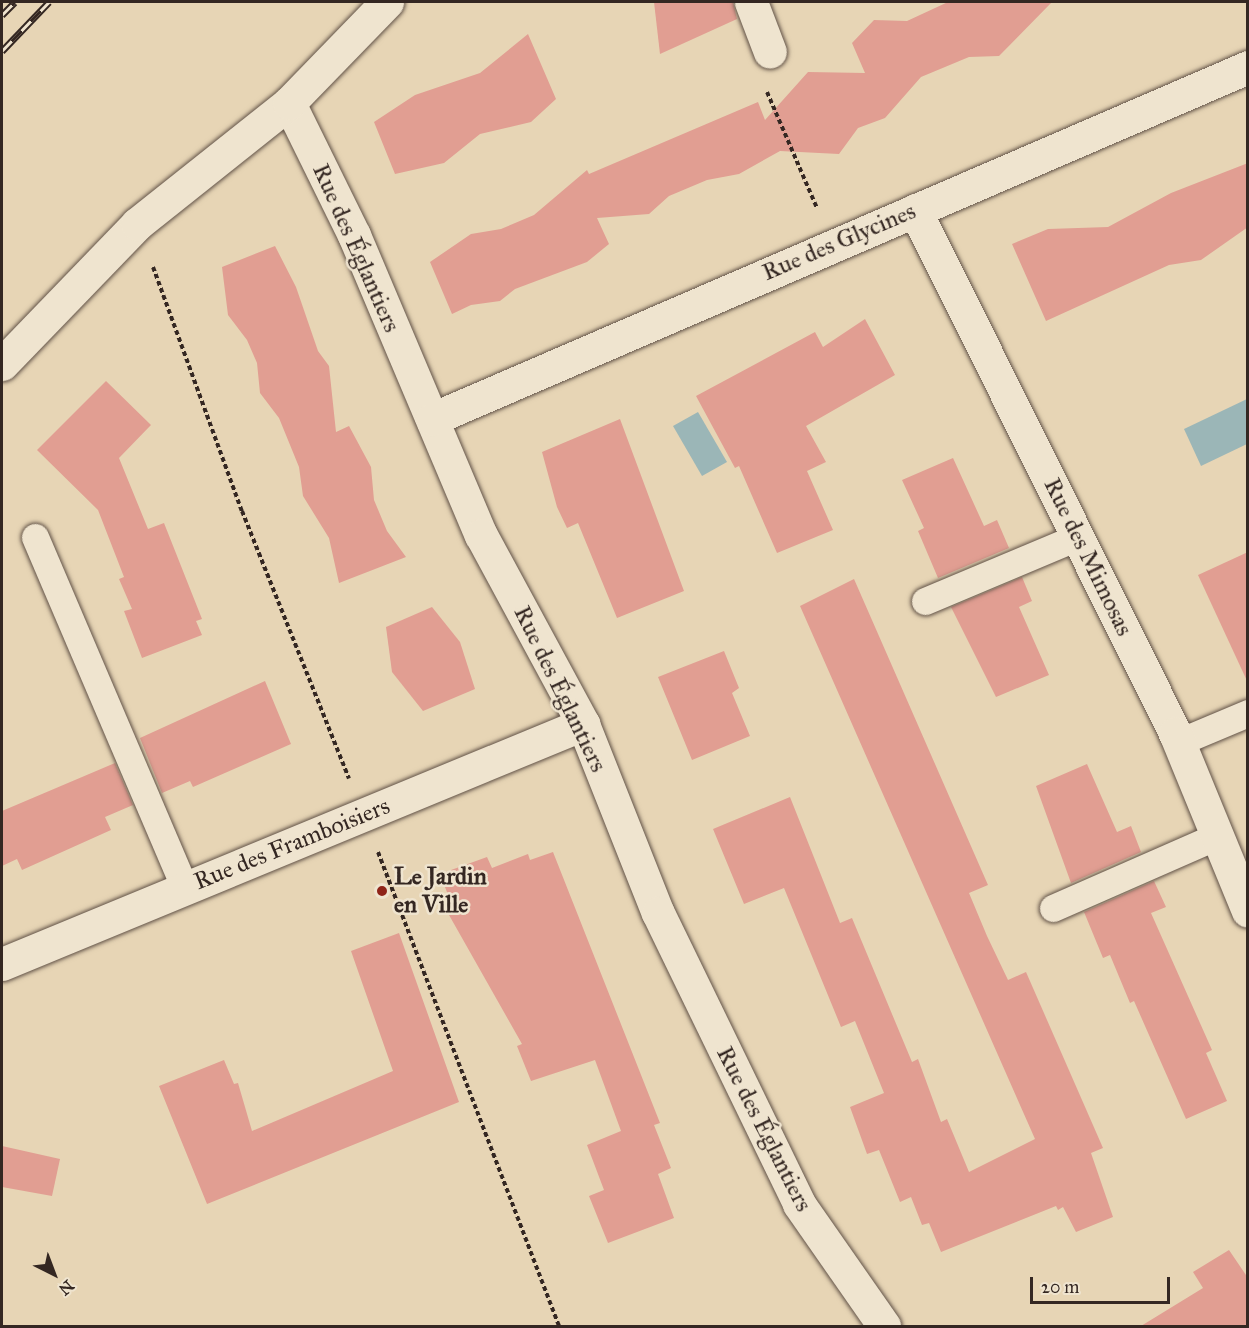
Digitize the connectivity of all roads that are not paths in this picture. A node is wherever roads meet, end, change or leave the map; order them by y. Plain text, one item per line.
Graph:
1 (387, 2) edge
2 (751, 2) edge
3 (770, 52) road end
4 (1248, 67) edge
5 (289, 103) junction
6 (915, 210) junction
7 (2, 364) edge
8 (432, 419) junction
9 (36, 537) dead end
10 (1077, 537) junction
11 (925, 601) dead end
12 (1248, 713) edge
13 (583, 724) junction
14 (1179, 742) junction
15 (1217, 836) junction
16 (185, 888) junction
17 (1053, 908) dead end
18 (1248, 911) edge
19 (2, 964) edge
20 (884, 1326) edge

1 - 5 street
2 - 3 street
4 - 6 street, Rue des Glycines
5 - 7 street
5 - 8 street, Rue des Églantiers
6 - 8 street, Rue des Glycines
6 - 10 street, Rue des Mimosas
8 - 13 street, Rue des Églantiers
9 - 16 lane
10 - 11 lane
10 - 14 street, Rue des Mimosas
12 - 14 lane
13 - 16 street, Rue des Framboisiers
13 - 20 street, Rue des Églantiers
14 - 15 street, Rue des Mimosas
15 - 17 lane
15 - 18 street, Rue des Mimosas
16 - 19 street, Rue des Framboisiers

